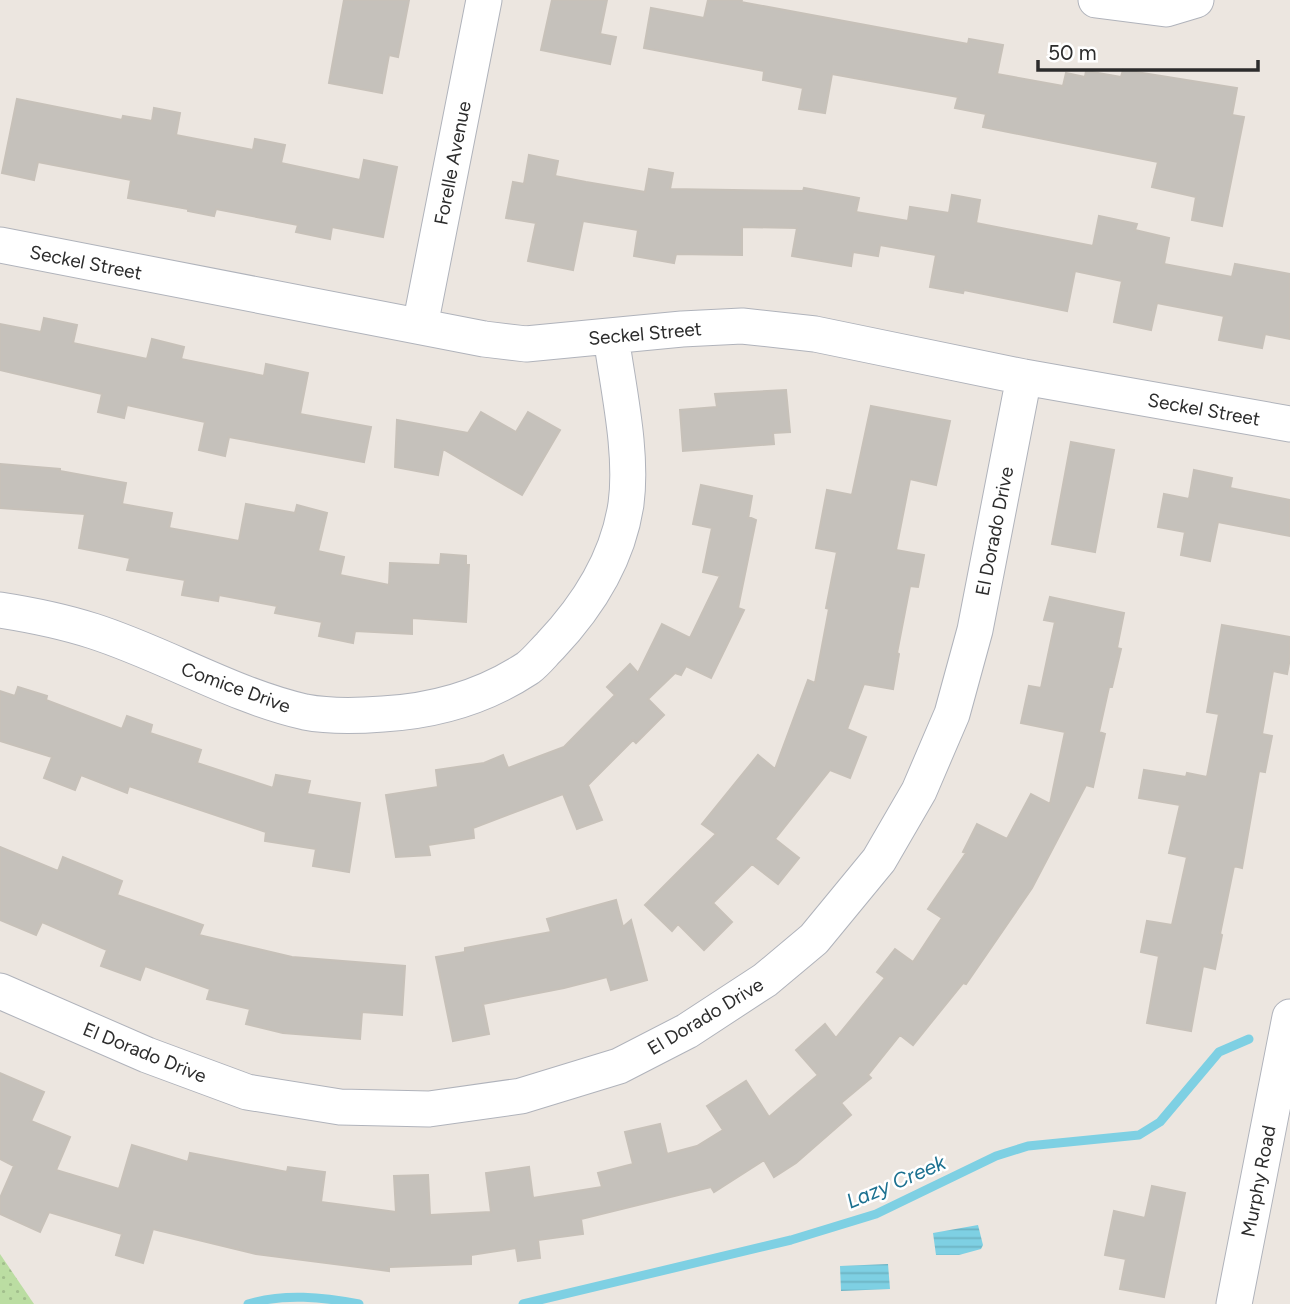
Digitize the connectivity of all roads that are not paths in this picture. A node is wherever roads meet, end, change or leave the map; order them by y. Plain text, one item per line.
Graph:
1 (484, 0) edge
2 (1096, 0) edge
3 (1196, 0) edge
4 (0, 245) edge
5 (420, 326) junction
6 (611, 336) junction
7 (1024, 377) junction
8 (1290, 424) edge
9 (0, 610) edge
10 (0, 991) edge
11 (1290, 1017) edge
12 (1282, 1103) edge
13 (1234, 1304) edge

1 - 5 street, Forelle Avenue
2 - 3 street
4 - 5 street, Seckel Street
5 - 6 street, Seckel Street
6 - 7 street, Seckel Street
6 - 9 street, Comice Drive
7 - 8 street, Seckel Street
7 - 10 street, El Dorado Drive
11 - 12 street, Murphy Road
12 - 13 street, Murphy Road

